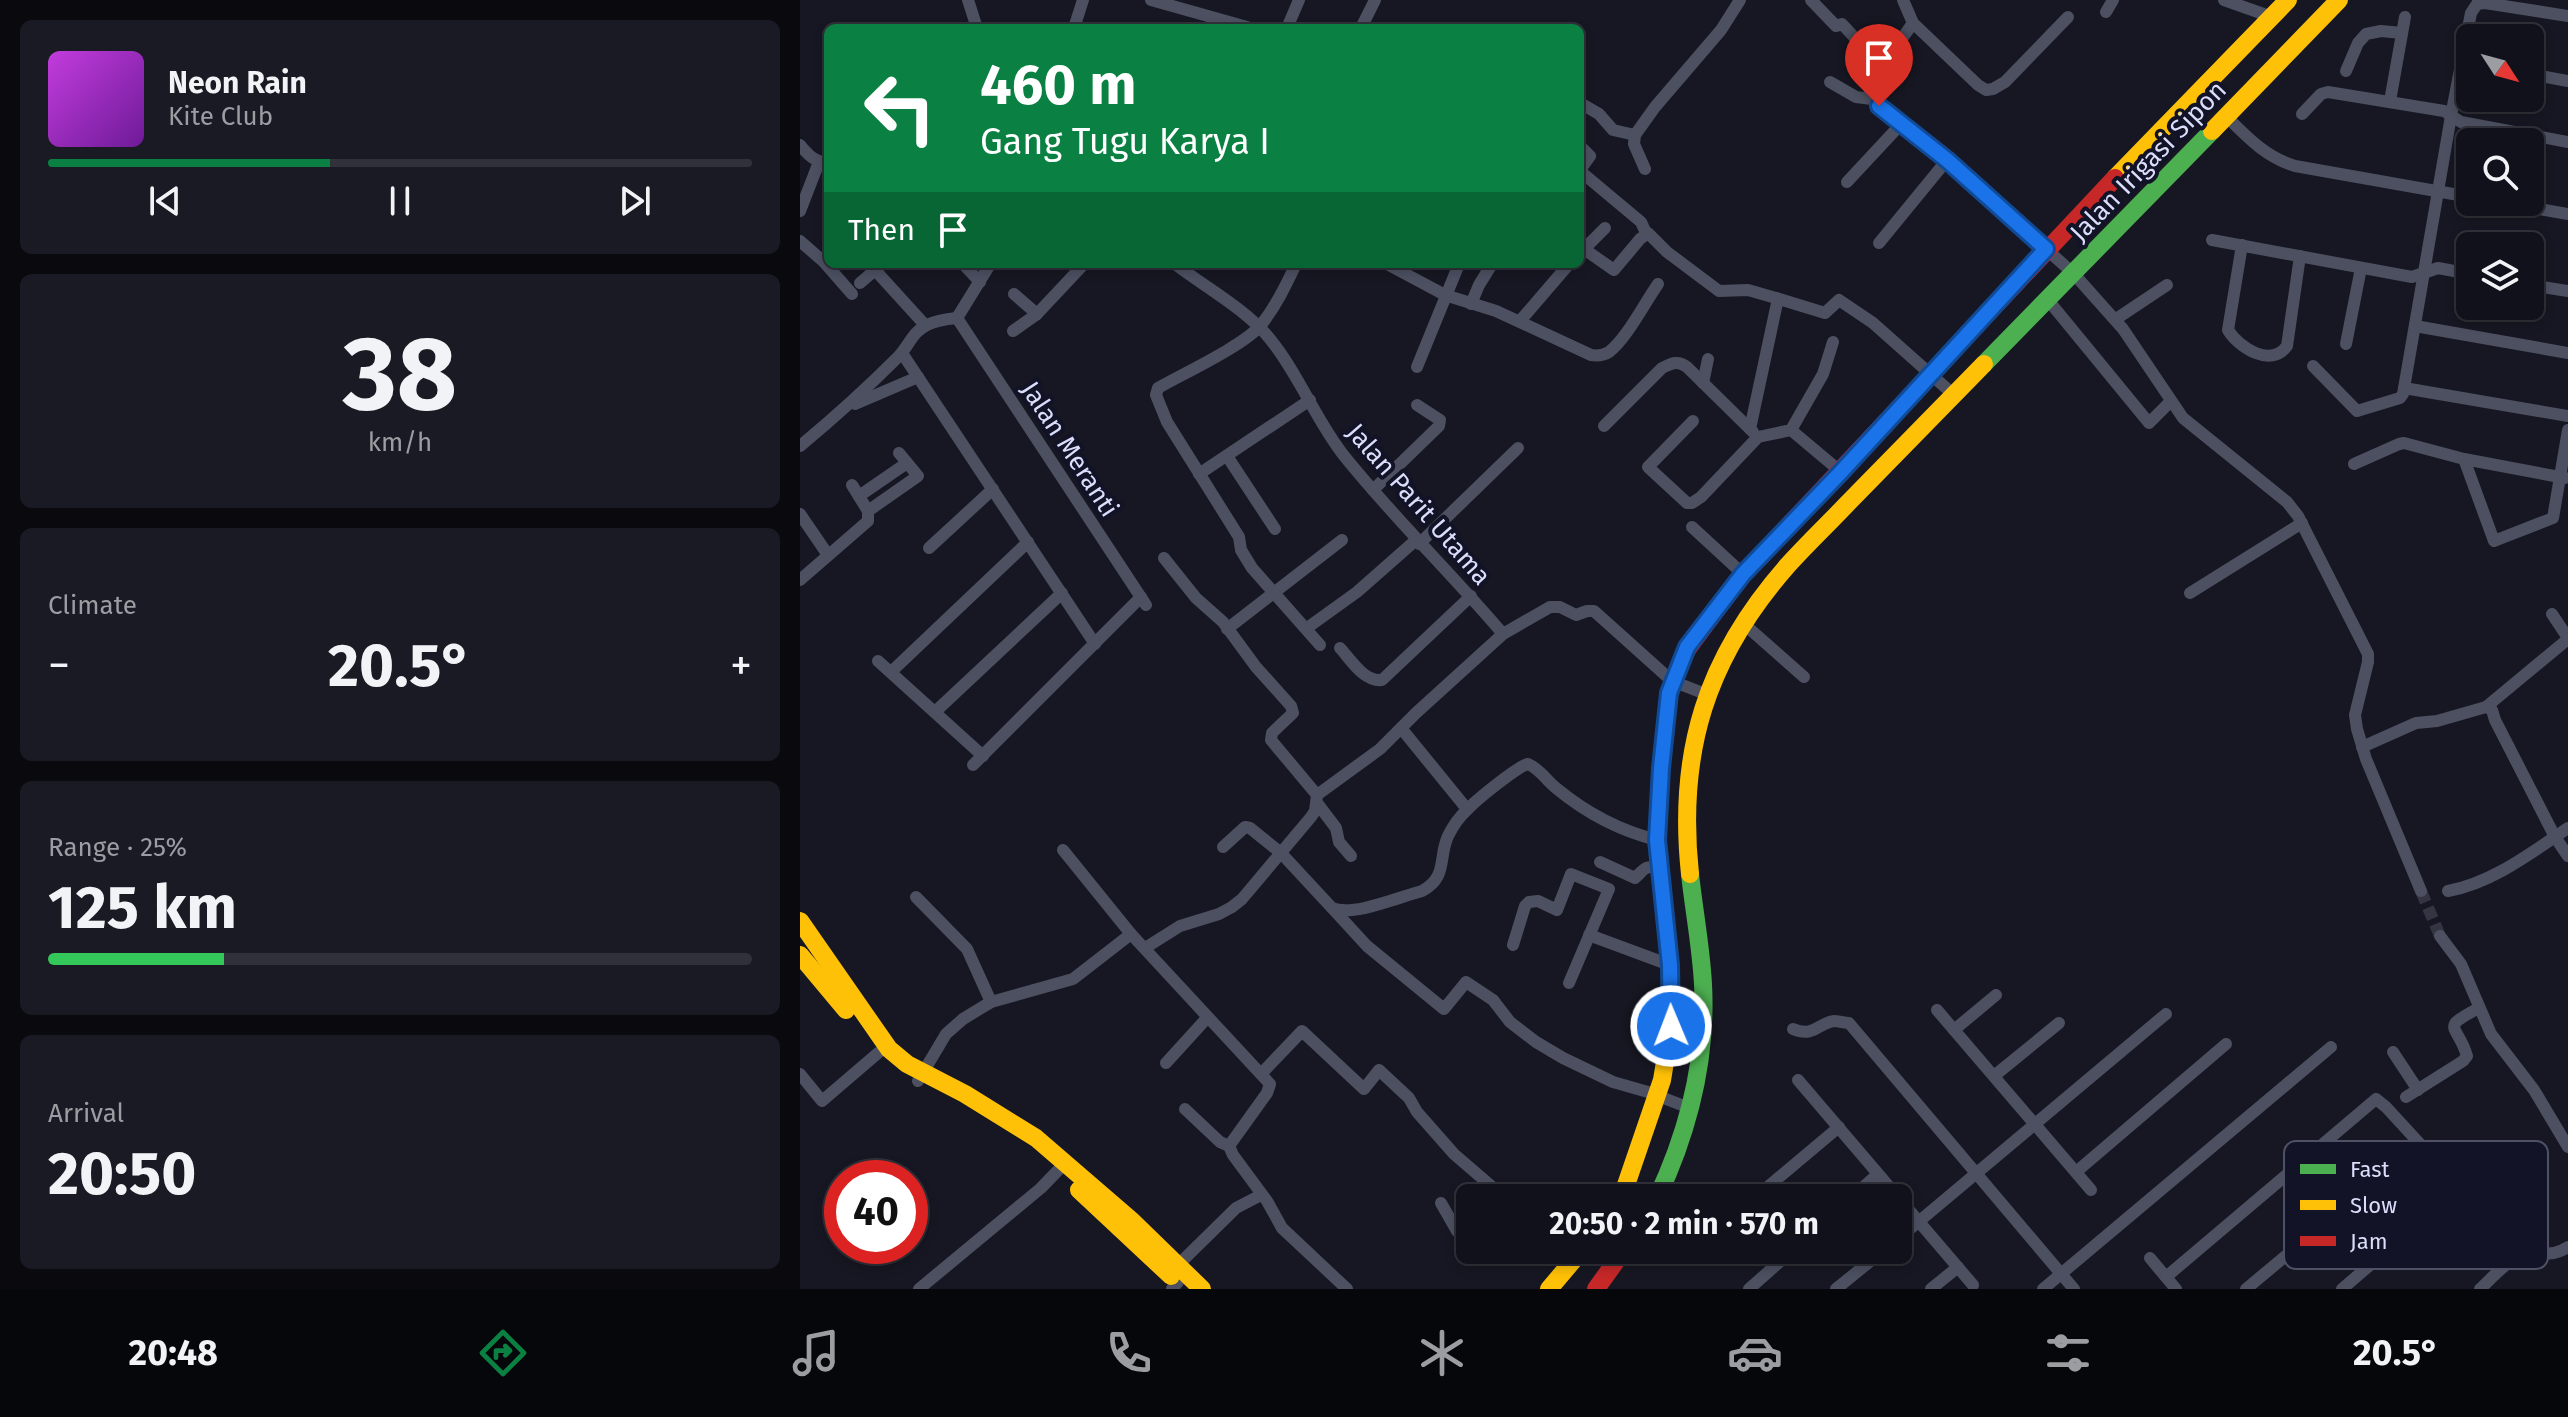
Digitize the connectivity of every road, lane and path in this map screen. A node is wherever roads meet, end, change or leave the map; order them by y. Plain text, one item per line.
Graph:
1 (968, 0) edge
2 (1083, 0) edge
3 (1151, 0) edge
4 (1299, 0) edge
5 (1375, 0) edge
6 (1740, 0) edge
7 (1811, 0) edge
8 (1903, 0) edge
9 (2224, 0) edge
10 (2288, 0) edge
11 (2339, 0) edge
12 (2568, 16) edge
13 (2068, 17) dead end
14 (2272, 17) junction
15 (2405, 17) dead end
16 (1913, 23) junction
17 (976, 24) edge
18 (1075, 24) edge
19 (1236, 24) edge
20 (1289, 24) edge
21 (1367, 24) edge
22 (2470, 24) edge
23 (2402, 33) junction
24 (1882, 67) junction
25 (2346, 71) dead end
26 (2544, 77) edge
27 (2568, 81) edge
28 (1830, 82) dead end
29 (2456, 98) edge
30 (1872, 99) junction
31 (2390, 101) junction
32 (1584, 105) edge
33 (2302, 114) dead end
34 (2451, 116) junction
35 (2227, 117) junction
36 (1902, 123) junction
37 (1635, 135) junction
38 (2568, 142) edge
39 (800, 145) edge
40 (1947, 160) junction
41 (823, 163) edge
42 (1645, 169) dead end
43 (1584, 173) edge
44 (1847, 182) dead end
45 (2437, 192) junction
46 (2456, 195) edge
47 (2544, 210) edge
48 (800, 211) edge
49 (2568, 214) edge
50 (1605, 228) dead end
51 (1646, 233) junction
52 (2212, 240) dead end
53 (800, 241) edge
54 (1879, 243) dead end
55 (2242, 245) junction
56 (1584, 249) edge
57 (2048, 251) junction
58 (1584, 252) edge
59 (2300, 256) junction
60 (824, 262) edge
61 (831, 268) edge
62 (877, 268) edge
63 (879, 268) edge
64 (967, 268) edge
65 (988, 268) edge
66 (1080, 268) edge
67 (1180, 268) edge
68 (1294, 268) edge
69 (1394, 268) edge
70 (1457, 268) edge
71 (1490, 268) edge
72 (1565, 268) edge
73 (2361, 268) junction
74 (2456, 271) edge
75 (2072, 272) junction
76 (2423, 272) junction
77 (980, 282) junction
78 (1658, 284) dead end
79 (2167, 285) dead end
80 (2544, 287) edge
81 (2568, 291) edge
82 (1014, 294) dead end
83 (1445, 295) junction
84 (1776, 298) junction
85 (2048, 300) junction
86 (1471, 304) junction
87 (1037, 314) junction
88 (957, 318) junction
89 (2116, 319) junction
90 (1520, 321) junction
91 (925, 325) junction
92 (1259, 326) junction
93 (2415, 326) junction
94 (1013, 331) dead end
95 (1833, 342) dead end
96 (2346, 344) dead end
97 (902, 353) junction
98 (2568, 353) edge
99 (1708, 359) dead end
100 (2313, 366) dead end
101 (1417, 367) dead end
102 (918, 377) junction
103 (1933, 377) junction
104 (1703, 383) junction
105 (2404, 388) junction
106 (1951, 393) junction
107 (1310, 400) junction
108 (2171, 401) junction
109 (1417, 405) dead end
110 (845, 408) junction
111 (2568, 416) edge
112 (1693, 421) dead end
113 (1604, 426) dead end
114 (1791, 430) junction
115 (2568, 430) edge
116 (1754, 433) junction
117 (800, 446) edge
118 (1518, 448) dead end
119 (1227, 456) junction
120 (2464, 459) junction
121 (2354, 464) dead end
122 (1841, 472) junction
123 (1199, 474) junction
124 (2564, 478) edge
125 (993, 489) junction
126 (1373, 490) junction
127 (868, 511) junction
128 (800, 514) edge
129 (2302, 523) junction
130 (1692, 527) dead end
131 (1275, 529) dead end
132 (1342, 540) dead end
133 (1028, 542) junction
134 (1417, 542) junction
135 (929, 548) dead end
136 (828, 555) junction
137 (1164, 558) dead end
138 (1743, 574) junction
139 (800, 580) edge
140 (1275, 592) junction
141 (1062, 593) junction
142 (2190, 593) dead end
143 (1471, 596) junction
144 (2552, 614) dead end
145 (1744, 624) junction
146 (1307, 628) junction
147 (1227, 629) junction
148 (1503, 634) junction
149 (2568, 639) edge
150 (1095, 644) junction
151 (1320, 645) dead end
152 (1340, 648) dead end
153 (878, 661) dead end
154 (891, 672) junction
155 (1804, 677) dead end
156 (1674, 682) junction
157 (1705, 694) junction
158 (2486, 707) junction
159 (936, 711) junction
160 (1401, 728) junction
161 (2362, 747) junction
162 (1317, 799) junction
163 (1467, 809) junction
164 (2568, 828) edge
165 (2555, 837) junction
166 (1657, 840) junction
167 (1223, 847) dead end
168 (1063, 850) dead end
169 (1281, 853) junction
170 (1351, 856) dead end
171 (2568, 856) edge
172 (1600, 862) dead end
173 (1658, 869) junction
174 (2421, 891) tunnel mouth
175 (2448, 891) dead end
176 (916, 897) dead end
177 (1332, 908) junction
178 (800, 921) edge
179 (1131, 934) junction
180 (1589, 935) junction
181 (2440, 936) tunnel mouth
182 (1513, 945) dead end
183 (1145, 948) junction
184 (800, 955) edge
185 (1670, 965) junction
186 (1569, 983) dead end
187 (1996, 995) dead end
188 (991, 1002) junction
189 (2479, 1008) junction
190 (1937, 1010) dead end
191 (2166, 1014) dead end
192 (1207, 1018) junction
193 (2059, 1023) dead end
194 (1793, 1029) dead end
195 (1954, 1030) junction
196 (2226, 1044) dead end
197 (2331, 1047) dead end
198 (2393, 1052) dead end
199 (878, 1053) junction
200 (1166, 1063) dead end
201 (923, 1072) junction
202 (800, 1074) edge
203 (1261, 1074) junction
204 (1994, 1076) junction
205 (1798, 1080) dead end
206 (1660, 1097) junction
207 (1688, 1108) junction
208 (1185, 1109) dead end
209 (2035, 1124) junction
210 (1839, 1127) junction
211 (2326, 1141) edge
212 (2417, 1141) edge
213 (1229, 1146) junction
214 (2568, 1147) edge
215 (1059, 1170) junction
216 (2076, 1172) junction
217 (1878, 1174) junction
218 (1975, 1174) junction
219 (2284, 1177) edge
220 (1489, 1184) edge
221 (1625, 1184) edge
222 (1665, 1184) edge
223 (1771, 1184) edge
224 (1867, 1184) edge
225 (2091, 1190) dead end
226 (1261, 1195) junction
227 (1441, 1203) dead end
228 (1919, 1222) junction
229 (1912, 1228) edge
230 (1456, 1229) edge
231 (2568, 1247) edge
232 (2548, 1255) edge
233 (2284, 1257) edge
234 (2150, 1258) dead end
235 (1567, 1264) edge
236 (1617, 1264) edge
237 (1777, 1264) edge
238 (1867, 1264) edge
239 (1958, 1267) junction
240 (2365, 1269) edge
241 (2503, 1269) edge
242 (2061, 1274) junction
243 (1180, 1277) edge
244 (2166, 1277) junction
245 (1973, 1285) dead end
246 (1605, 1286) edge
247 (1553, 1288) edge
248 (919, 1289) edge
249 (1202, 1289) edge
250 (1347, 1289) edge
251 (1749, 1289) edge
252 (1836, 1289) edge
253 (1931, 1289) edge
254 (2043, 1289) edge
255 (2074, 1289) edge
256 (2176, 1289) edge
257 (2246, 1289) edge
258 (2342, 1289) edge
259 (2480, 1289) edge

1 - 17 street
2 - 18 street
3 - 19 street
4 - 20 street
5 - 21 street
6 - 37 street
7 - 24 street
8 - 16 street
9 - 14 street
10 - 14 street, Jalan Irigasi Sipon
11 - 35 street, Jalan Irigasi Sipon
12 - 22 street
13 - 16 street
14 - 57 street, Jalan Irigasi Sipon
15 - 23 street
16 - 24 street
23 - 25 street
23 - 31 street
24 - 30 street
26 - 27 street
28 - 30 street
29 - 34 street
30 - 36 street
31 - 33 street
31 - 34 street
32 - 37 street
34 - 38 street
34 - 45 street
35 - 45 street
35 - 75 street, Jalan Irigasi Sipon
36 - 40 street
36 - 44 street
37 - 42 street
39 - 41 street
40 - 54 street
40 - 57 street
41 - 48 street
43 - 51 street
45 - 46 street
45 - 76 street
47 - 49 street
50 - 56 street
51 - 58 street
51 - 84 street
52 - 55 street
53 - 60 street
55 - 59 street
55 - 59 street
57 - 75 street
57 - 103 street, Jalan Irigasi Sipon
59 - 73 street
61 - 62 street
63 - 91 street
64 - 77 street
65 - 77 street
66 - 87 street
67 - 92 street, Jalan Parit Utama
68 - 92 street
69 - 83 street
70 - 83 street
71 - 86 street
72 - 90 street
73 - 76 street
73 - 96 street
74 - 76 street
75 - 85 street, Jalan Irigasi Sipon
75 - 89 street
76 - 93 street
77 - 88 street
78 - 90 street
79 - 89 street
80 - 81 street
82 - 87 street
83 - 86 street
83 - 101 street
84 - 103 street
84 - 116 street
85 - 106 street, Jalan Irigasi Sipon
85 - 108 street
86 - 90 street
87 - 94 street
88 - 91 street
88 - 150 street, Jalan Meranti
89 - 108 street
91 - 97 street
92 - 107 street, Jalan Parit Utama
92 - 123 street
93 - 98 street
93 - 105 street
95 - 114 street
97 - 102 street
97 - 110 street
99 - 104 street
100 - 105 street
102 - 110 street
102 - 125 street
103 - 106 street
103 - 122 street, Jalan Irigasi Sipon
104 - 113 street
104 - 116 street
105 - 111 street
106 - 145 street, Jalan Irigasi Sipon
107 - 119 street
107 - 126 street, Jalan Parit Utama
108 - 129 street
109 - 126 street
110 - 117 street
112 - 116 street
114 - 116 street
114 - 122 street
115 - 124 street
118 - 134 street
119 - 123 street
119 - 131 street
120 - 121 street
120 - 124 street
120 - 124 street
122 - 138 street, Jalan Irigasi Sipon
123 - 140 street
125 - 133 street
125 - 135 street
126 - 134 street, Jalan Parit Utama
127 - 127 street
127 - 136 street
128 - 136 street
129 - 142 street
129 - 161 street
130 - 138 street
132 - 140 street
133 - 141 street
133 - 154 street
134 - 143 street, Jalan Parit Utama
134 - 146 street
136 - 139 street
137 - 147 street
138 - 156 street, Jalan Irigasi Sipon
140 - 146 street
140 - 147 street
141 - 150 street
141 - 159 street
143 - 148 street, Jalan Parit Utama
143 - 152 street
144 - 149 street
145 - 155 street
145 - 157 street, Jalan Irigasi Sipon
146 - 151 street
147 - 162 street
148 - 156 street
148 - 160 street
149 - 158 street
150 - 159 street
153 - 154 street
154 - 159 street
156 - 157 street
156 - 166 street, Jalan Irigasi Sipon
157 - 207 street, Jalan Irigasi Sipon
158 - 161 street
158 - 165 street
160 - 162 street
160 - 163 street
161 - 174 street
162 - 169 street
162 - 170 street
163 - 166 street
163 - 177 street
164 - 165 street
165 - 171 street
165 - 175 street
166 - 173 street, Jalan Irigasi Sipon
167 - 169 street
168 - 179 street
169 - 177 street
169 - 183 street
172 - 173 street
173 - 185 street, Jalan Irigasi Sipon
176 - 188 street
177 - 206 street
178 - 201 street
179 - 183 street
179 - 188 street
180 - 182 street
180 - 185 street
180 - 186 street
181 - 189 street
183 - 192 street
184 - 199 street
185 - 206 street, Jalan Irigasi Sipon
187 - 195 street
188 - 201 street
189 - 198 street
189 - 214 street
190 - 195 street
191 - 209 street
192 - 200 street
192 - 203 street
193 - 204 street
194 - 218 street
195 - 204 street
196 - 216 street
197 - 242 street
199 - 201 street
199 - 202 street
201 - 215 street
203 - 213 street
203 - 220 street
204 - 209 street
205 - 210 street
206 - 207 street
206 - 221 street, Jalan Irigasi Sipon
207 - 222 street, Jalan Irigasi Sipon
208 - 213 street
209 - 216 street
209 - 218 street
210 - 217 street
210 - 223 street
211 - 212 street
213 - 226 street
215 - 243 street
215 - 248 street
216 - 225 street
217 - 224 street
217 - 228 street
218 - 228 street
218 - 242 street
219 - 244 street
226 - 243 street
226 - 250 street
227 - 230 street
228 - 229 street
228 - 239 street
231 - 232 street
233 - 257 street
234 - 244 street
235 - 247 street
236 - 246 street
237 - 251 street
238 - 252 street
239 - 245 street
239 - 253 street
240 - 258 street
241 - 259 street
242 - 254 street
242 - 255 street
243 - 249 street
244 - 256 street

